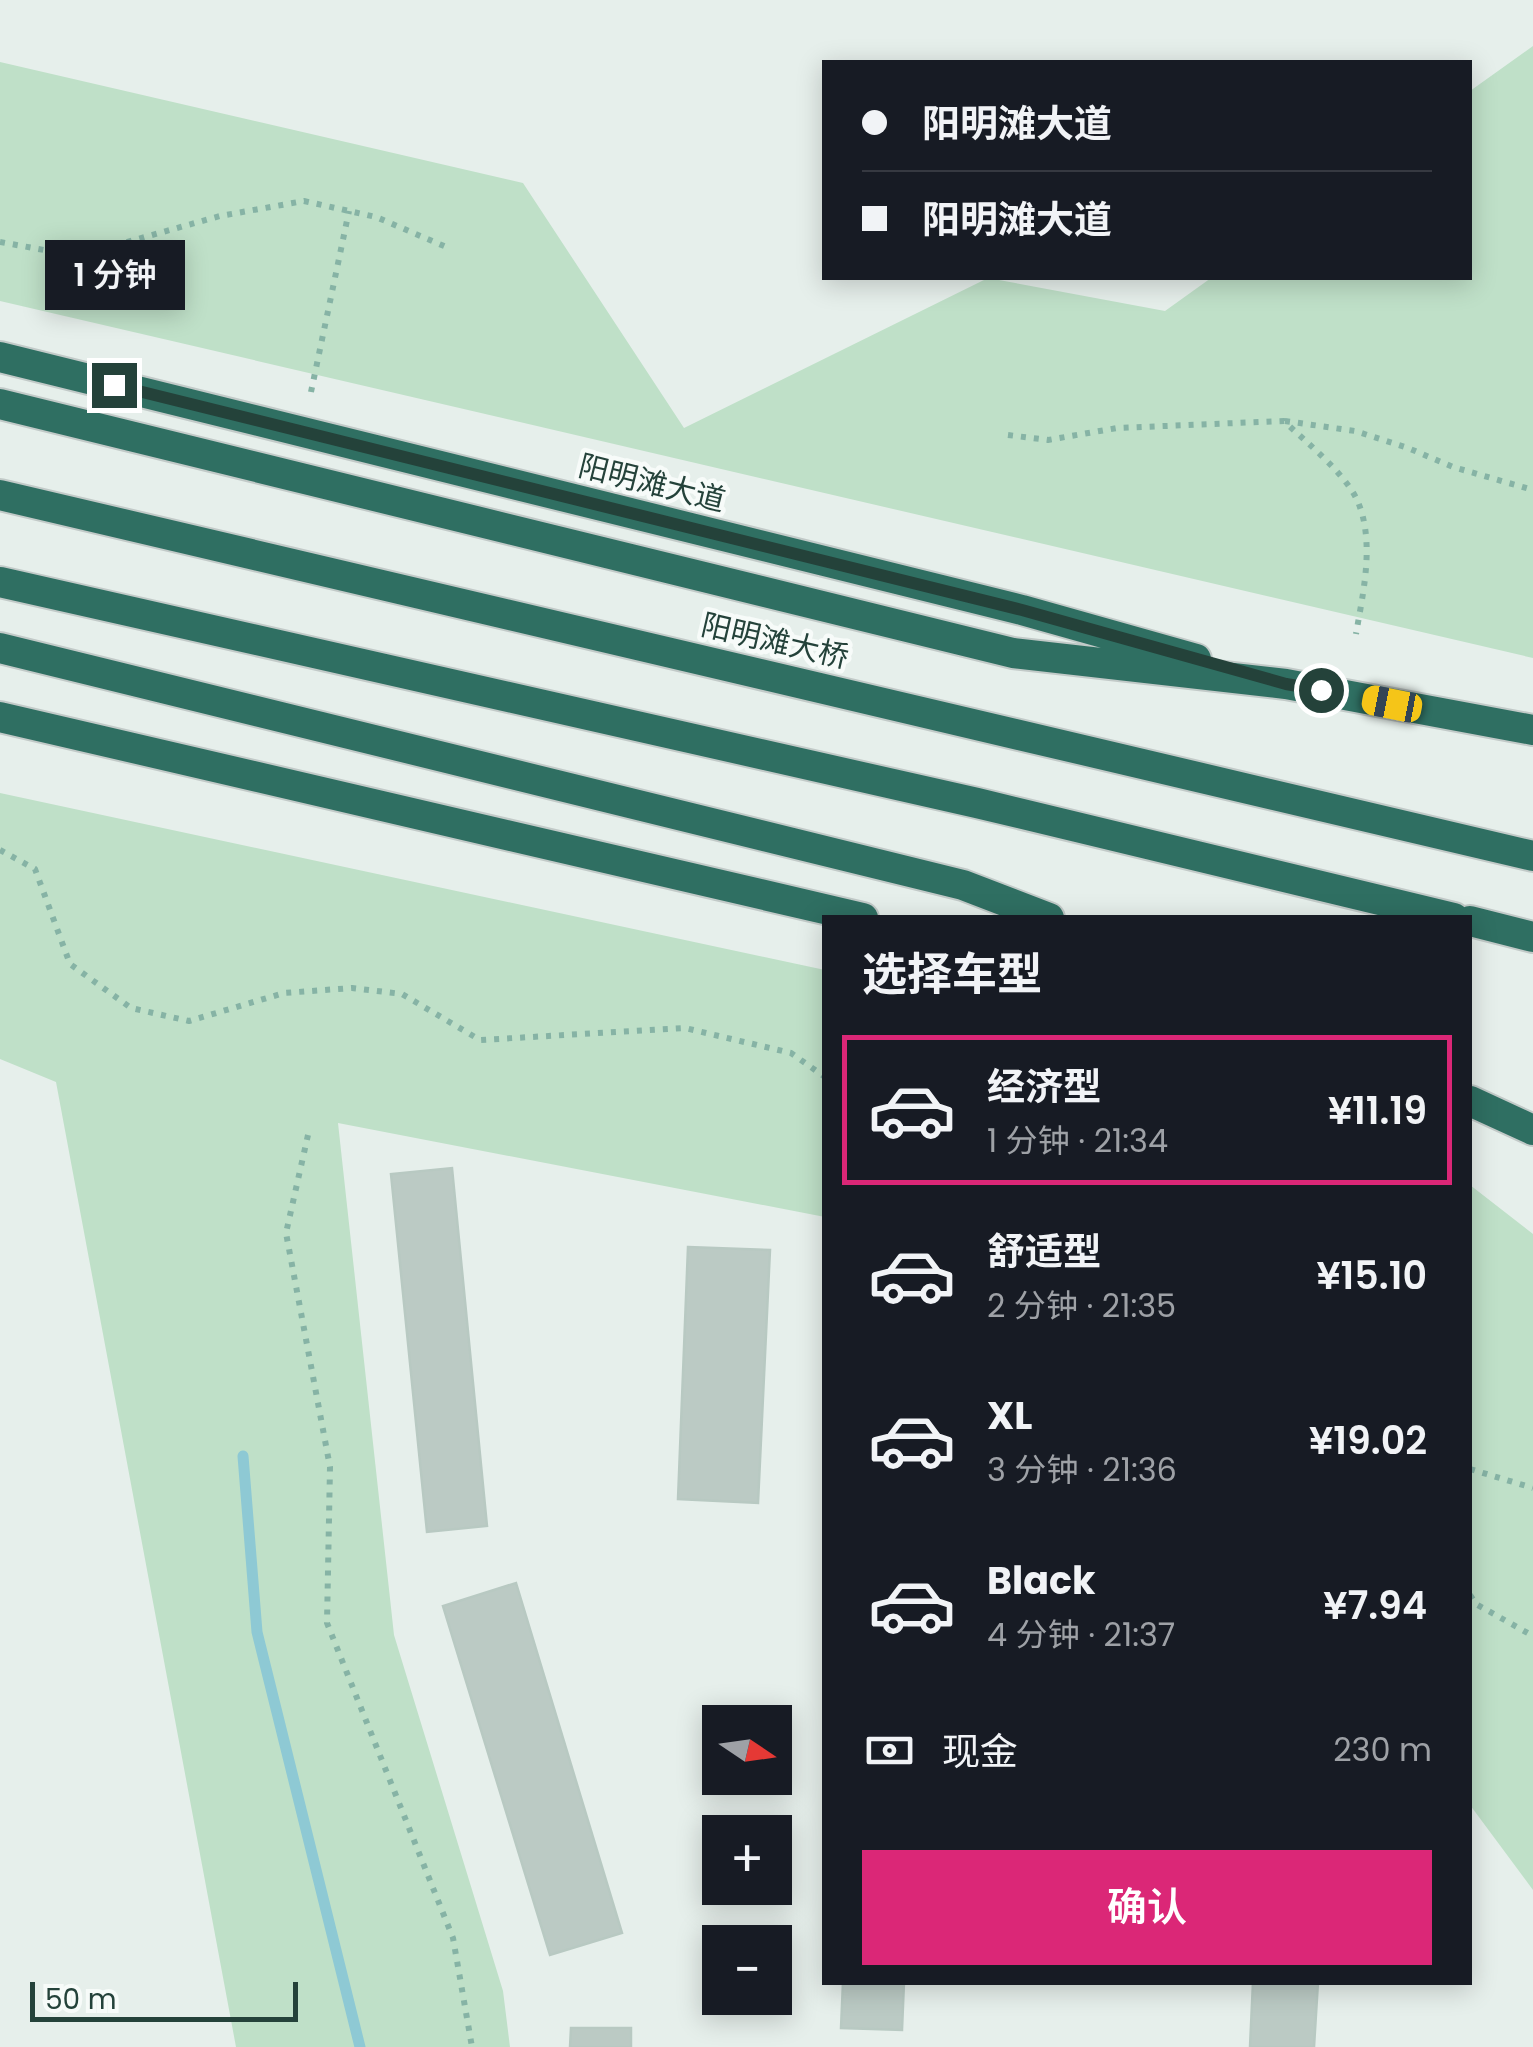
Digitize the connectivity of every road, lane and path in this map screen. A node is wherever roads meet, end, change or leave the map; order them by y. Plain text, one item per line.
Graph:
1 (349, 211) junction
2 (0, 242) edge
3 (451, 249) dead end
4 (0, 357) edge
5 (311, 392) dead end
6 (0, 404) edge
7 (1284, 421) junction
8 (1008, 435) dead end
9 (1533, 490) edge
10 (0, 495) edge
11 (0, 582) edge
12 (1356, 634) dead end
13 (0, 648) edge
14 (1286, 684) junction
15 (0, 717) edge
16 (1533, 730) edge
17 (0, 850) edge
18 (1533, 856) edge
19 (851, 915) edge
20 (1040, 915) edge
21 (1441, 915) edge
22 (1472, 922) edge
23 (1533, 936) edge
24 (822, 1075) edge
25 (1472, 1102) edge
26 (1533, 1130) edge
27 (308, 1135) dead end
28 (1472, 1471) edge
29 (1533, 1488) edge
30 (1472, 1598) edge
31 (1533, 1636) edge
32 (472, 2047) edge

1 - 2 path
1 - 3 path
1 - 5 path
4 - 14 highway, 阳明滩大道
6 - 14 highway
7 - 8 path
7 - 9 path
7 - 12 path
10 - 18 highway, 阳明滩大桥
11 - 21 highway
13 - 20 highway
14 - 16 highway
15 - 19 highway
17 - 24 path
22 - 23 highway
25 - 26 highway
27 - 32 path
28 - 29 path
30 - 31 path

